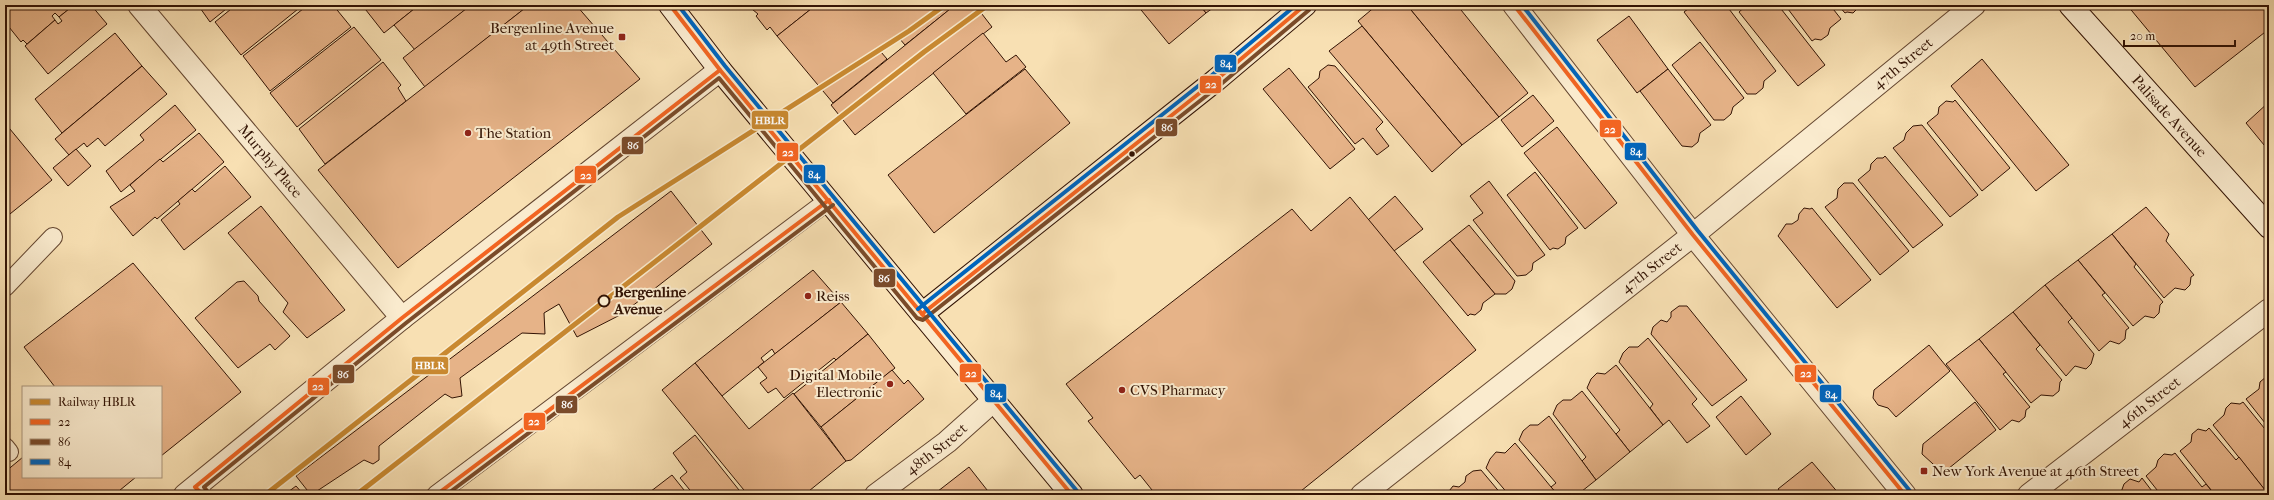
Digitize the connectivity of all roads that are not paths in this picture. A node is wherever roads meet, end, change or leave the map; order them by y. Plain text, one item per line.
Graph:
1 (139, 5) edge
2 (670, 5) edge
3 (1304, 5) edge
4 (1514, 5) edge
5 (1974, 5) edge
6 (2070, 5) edge
7 (720, 70) junction
8 (829, 200) junction
9 (2269, 227) edge
10 (1693, 235) junction
11 (53, 237) dead end
12 (5, 287) edge
13 (2269, 310) edge
14 (922, 314) junction
15 (402, 318) junction
16 (994, 400) junction
17 (194, 492) edge
18 (436, 495) edge
19 (876, 495) edge
20 (1072, 495) edge
21 (1362, 495) edge
22 (1905, 495) edge
23 (2029, 495) edge

1 - 15 street, Murphy Place
2 - 7 street
3 - 14 street
4 - 10 street
5 - 10 street, 47th Street
6 - 9 street, Palisade Avenue
7 - 8 street
7 - 15 street
8 - 14 street
8 - 18 lane
10 - 21 street, 47th Street
10 - 22 street
11 - 12 lane
13 - 23 street, 46th Street
14 - 16 street
15 - 17 street
16 - 19 street, 48th Street
16 - 20 street

